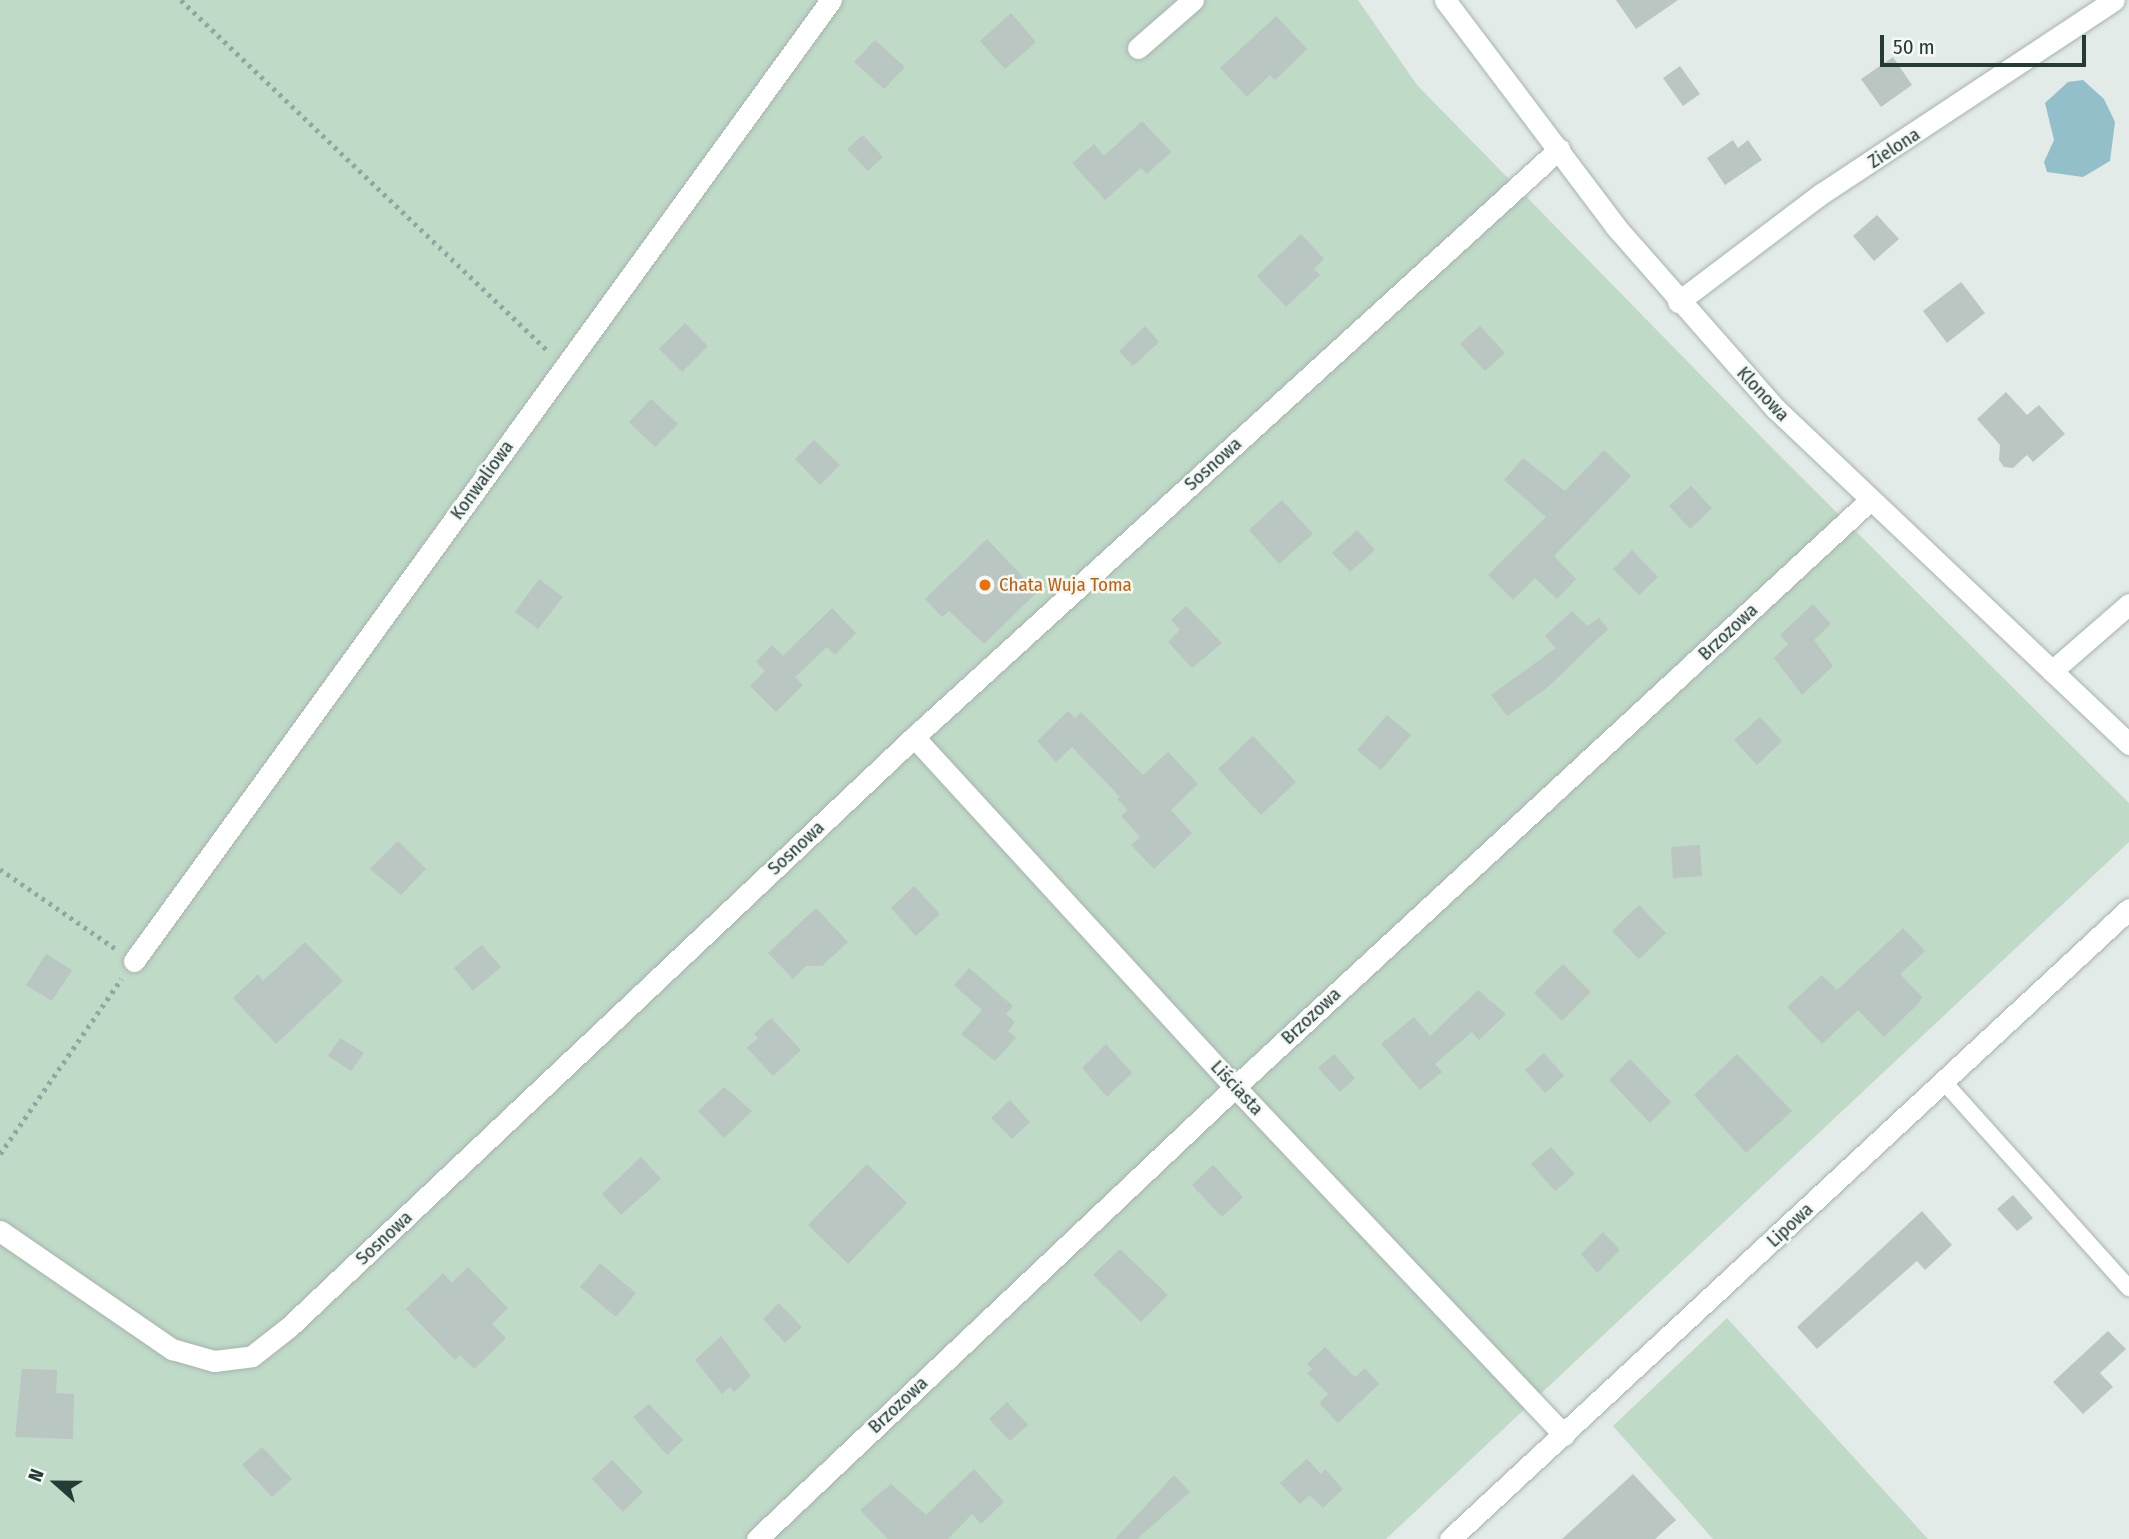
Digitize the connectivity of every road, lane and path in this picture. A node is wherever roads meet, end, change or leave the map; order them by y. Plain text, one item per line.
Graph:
1 (181, 0) edge
2 (831, 0) edge
3 (1193, 0) edge
4 (1445, 0) edge
5 (2114, 0) edge
6 (1138, 48) dead end
7 (1559, 149) junction
8 (1678, 302) junction
9 (564, 366) junction
10 (1870, 500) junction
11 (2129, 604) edge
12 (2052, 671) junction
13 (914, 737) junction
14 (2129, 744) edge
15 (0, 869) edge
16 (2129, 909) edge
17 (134, 961) junction
18 (1944, 1082) junction
19 (1235, 1087) junction
20 (0, 1154) edge
21 (0, 1231) edge
22 (2129, 1288) edge
23 (1563, 1435) junction
24 (757, 1539) edge
25 (1450, 1539) edge

1 - 9 path
2 - 9 street, Konwaliowa
3 - 6 street
4 - 7 street, Klonowa
5 - 8 street, Zielona
7 - 8 street, Klonowa
7 - 13 street, Sosnowa
8 - 10 street, Klonowa
9 - 17 street, Konwaliowa
10 - 12 street, Klonowa
10 - 19 street, Brzozowa
11 - 12 street
12 - 14 street, Klonowa
13 - 19 street, Liściasta
13 - 21 street, Sosnowa
15 - 17 path
16 - 18 street, Lipowa
17 - 20 path
18 - 22 lane
18 - 23 street, Lipowa
19 - 23 street, Liściasta
19 - 24 street, Brzozowa
23 - 25 street, Lipowa

